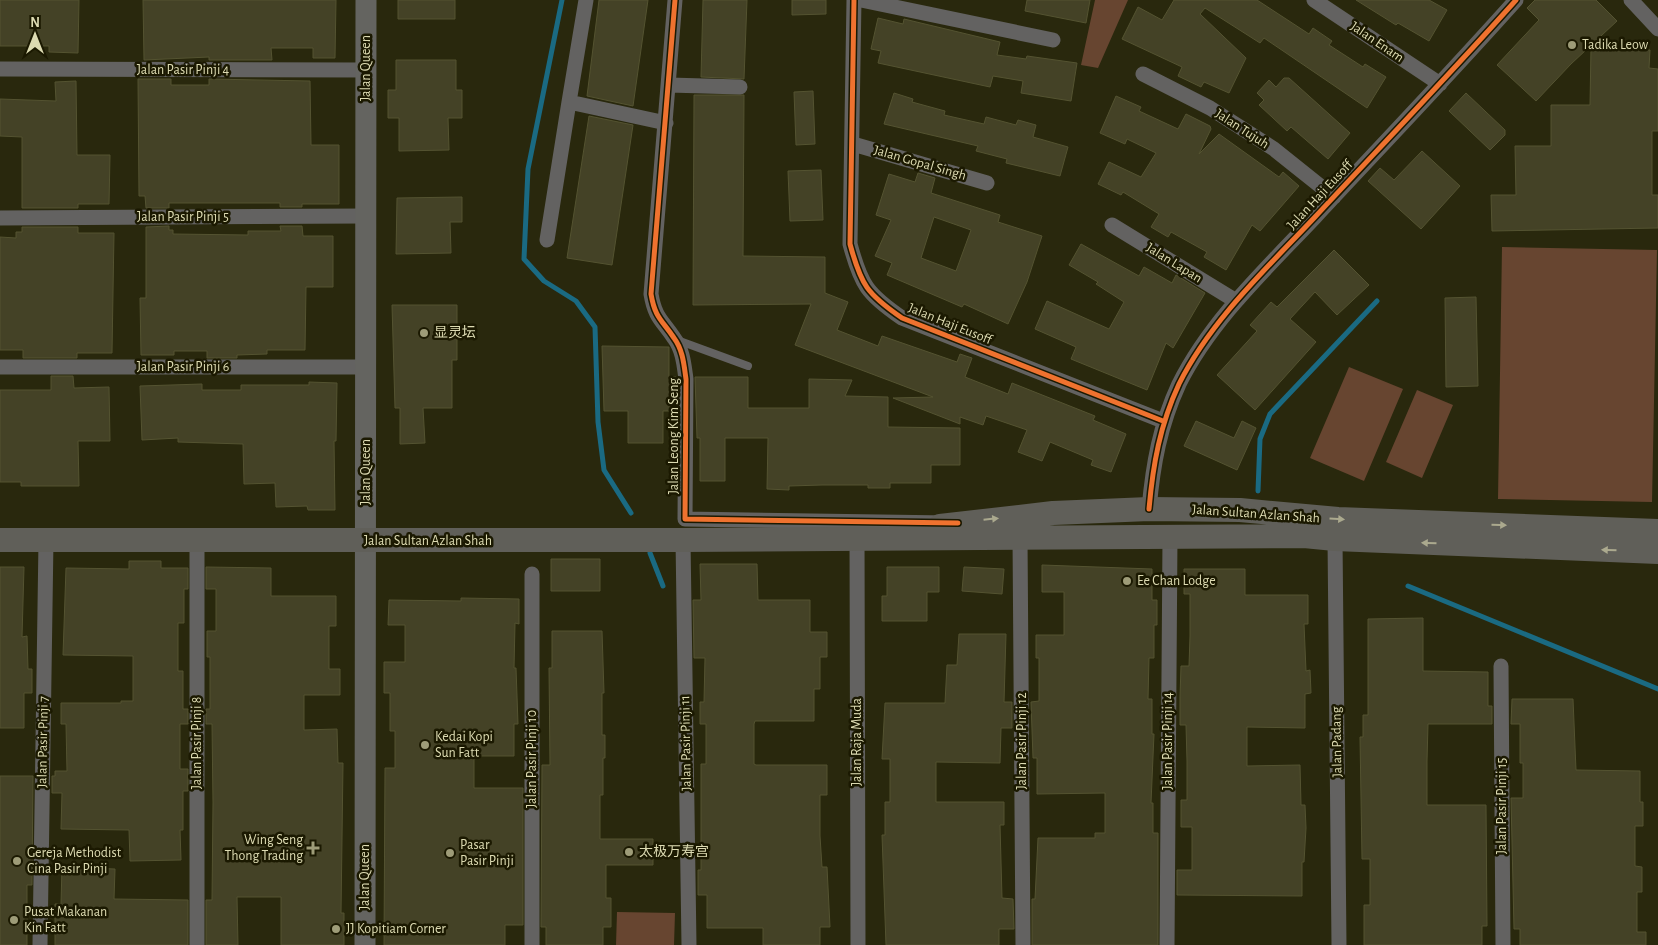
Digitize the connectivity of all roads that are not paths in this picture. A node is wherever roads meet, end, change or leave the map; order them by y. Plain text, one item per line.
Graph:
1 (366, 0) edge
2 (586, 0) edge
3 (675, 0) edge
4 (854, 0) edge
5 (861, 0) edge
6 (1314, 0) edge
7 (1516, 0) edge
8 (1631, 0) edge
9 (1658, 29) edge
10 (1053, 40) dead end
11 (0, 69) edge
12 (366, 70) junction
13 (1143, 74) dead end
14 (1440, 84) junction
15 (669, 85) junction
16 (740, 87) dead end
17 (569, 102) junction
18 (666, 123) junction
19 (853, 144) junction
20 (988, 183) dead end
21 (1334, 197) junction
22 (366, 216) junction
23 (0, 218) edge
24 (1112, 225) dead end
25 (548, 240) dead end
26 (1236, 301) junction
27 (675, 339) junction
28 (748, 366) dead end
29 (0, 367) edge
30 (366, 368) junction
31 (1163, 422) junction
32 (1149, 509) junction
33 (856, 530) junction
34 (1658, 531) edge
35 (1304, 536) junction
36 (1020, 538) junction
37 (1170, 538) junction
38 (1335, 539) junction
39 (0, 540) edge
40 (46, 540) junction
41 (197, 540) junction
42 (683, 540) junction
43 (366, 541) junction
44 (1658, 552) edge
45 (532, 574) dead end
46 (1501, 666) dead end
47 (40, 945) edge
48 (197, 945) edge
49 (365, 945) edge
50 (532, 945) edge
51 (689, 945) edge
52 (858, 945) edge
53 (1023, 945) edge
54 (1166, 945) edge
55 (1339, 945) edge
56 (1502, 945) edge

1 - 12 main road, Jalan Queen
2 - 17 street
3 - 15 street, Jalan Leong Kim Seng
4 - 19 street, Jalan Haji Eusoff
5 - 10 street
6 - 14 street, Jalan Enam
7 - 14 street, Jalan Haji Eusoff
8 - 9 street
11 - 12 street, Jalan Pasir Pinji 4
12 - 22 main road, Jalan Queen
13 - 21 street, Jalan Tujuh
14 - 21 street, Jalan Haji Eusoff
15 - 16 street
15 - 18 street, Jalan Leong Kim Seng
17 - 18 street
17 - 25 street
18 - 27 street, Jalan Leong Kim Seng
19 - 20 street, Jalan Gopal Singh
19 - 31 street, Jalan Haji Eusoff
21 - 26 street, Jalan Haji Eusoff
22 - 23 street, Jalan Pasir Pinji 5
22 - 30 main road, Jalan Queen
24 - 26 street, Jalan Lapan
26 - 31 street, Jalan Haji Eusoff
27 - 28 lane
27 - 33 street, Jalan Leong Kim Seng
29 - 30 street, Jalan Pasir Pinji 6
30 - 43 main road, Jalan Queen
31 - 32 street, Jalan Haji Eusoff
33 -> 32 main road, Jalan Sultan Azlan Shah
32 -> 34 main road, Jalan Sultan Azlan Shah
32 - 35 main road
32 - 36 main road
33 - 36 main road, Jalan Sultan Azlan Shah
33 - 42 main road, Jalan Sultan Azlan Shah
33 - 52 street, Jalan Raja Muda
35 - 37 main road, Jalan Sultan Azlan Shah
35 - 38 main road, Jalan Sultan Azlan Shah
36 - 37 main road, Jalan Sultan Azlan Shah
36 - 53 street, Jalan Pasir Pinji 12
37 - 54 street, Jalan Pasir Pinji 14
44 -> 38 main road, Jalan Sultan Azlan Shah
38 - 55 street, Jalan Padang
39 - 40 main road, Jalan Sultan Azlan Shah
40 - 41 main road, Jalan Sultan Azlan Shah
40 - 47 street, Jalan Pasir Pinji 7
41 - 43 main road, Jalan Sultan Azlan Shah
41 - 48 street, Jalan Pasir Pinji 8
42 - 43 main road, Jalan Sultan Azlan Shah
42 - 51 street, Jalan Pasir Pinji 11
43 - 49 main road, Jalan Queen
45 - 50 street, Jalan Pasir Pinji 10
46 - 56 street, Jalan Pasir Pinji 15

